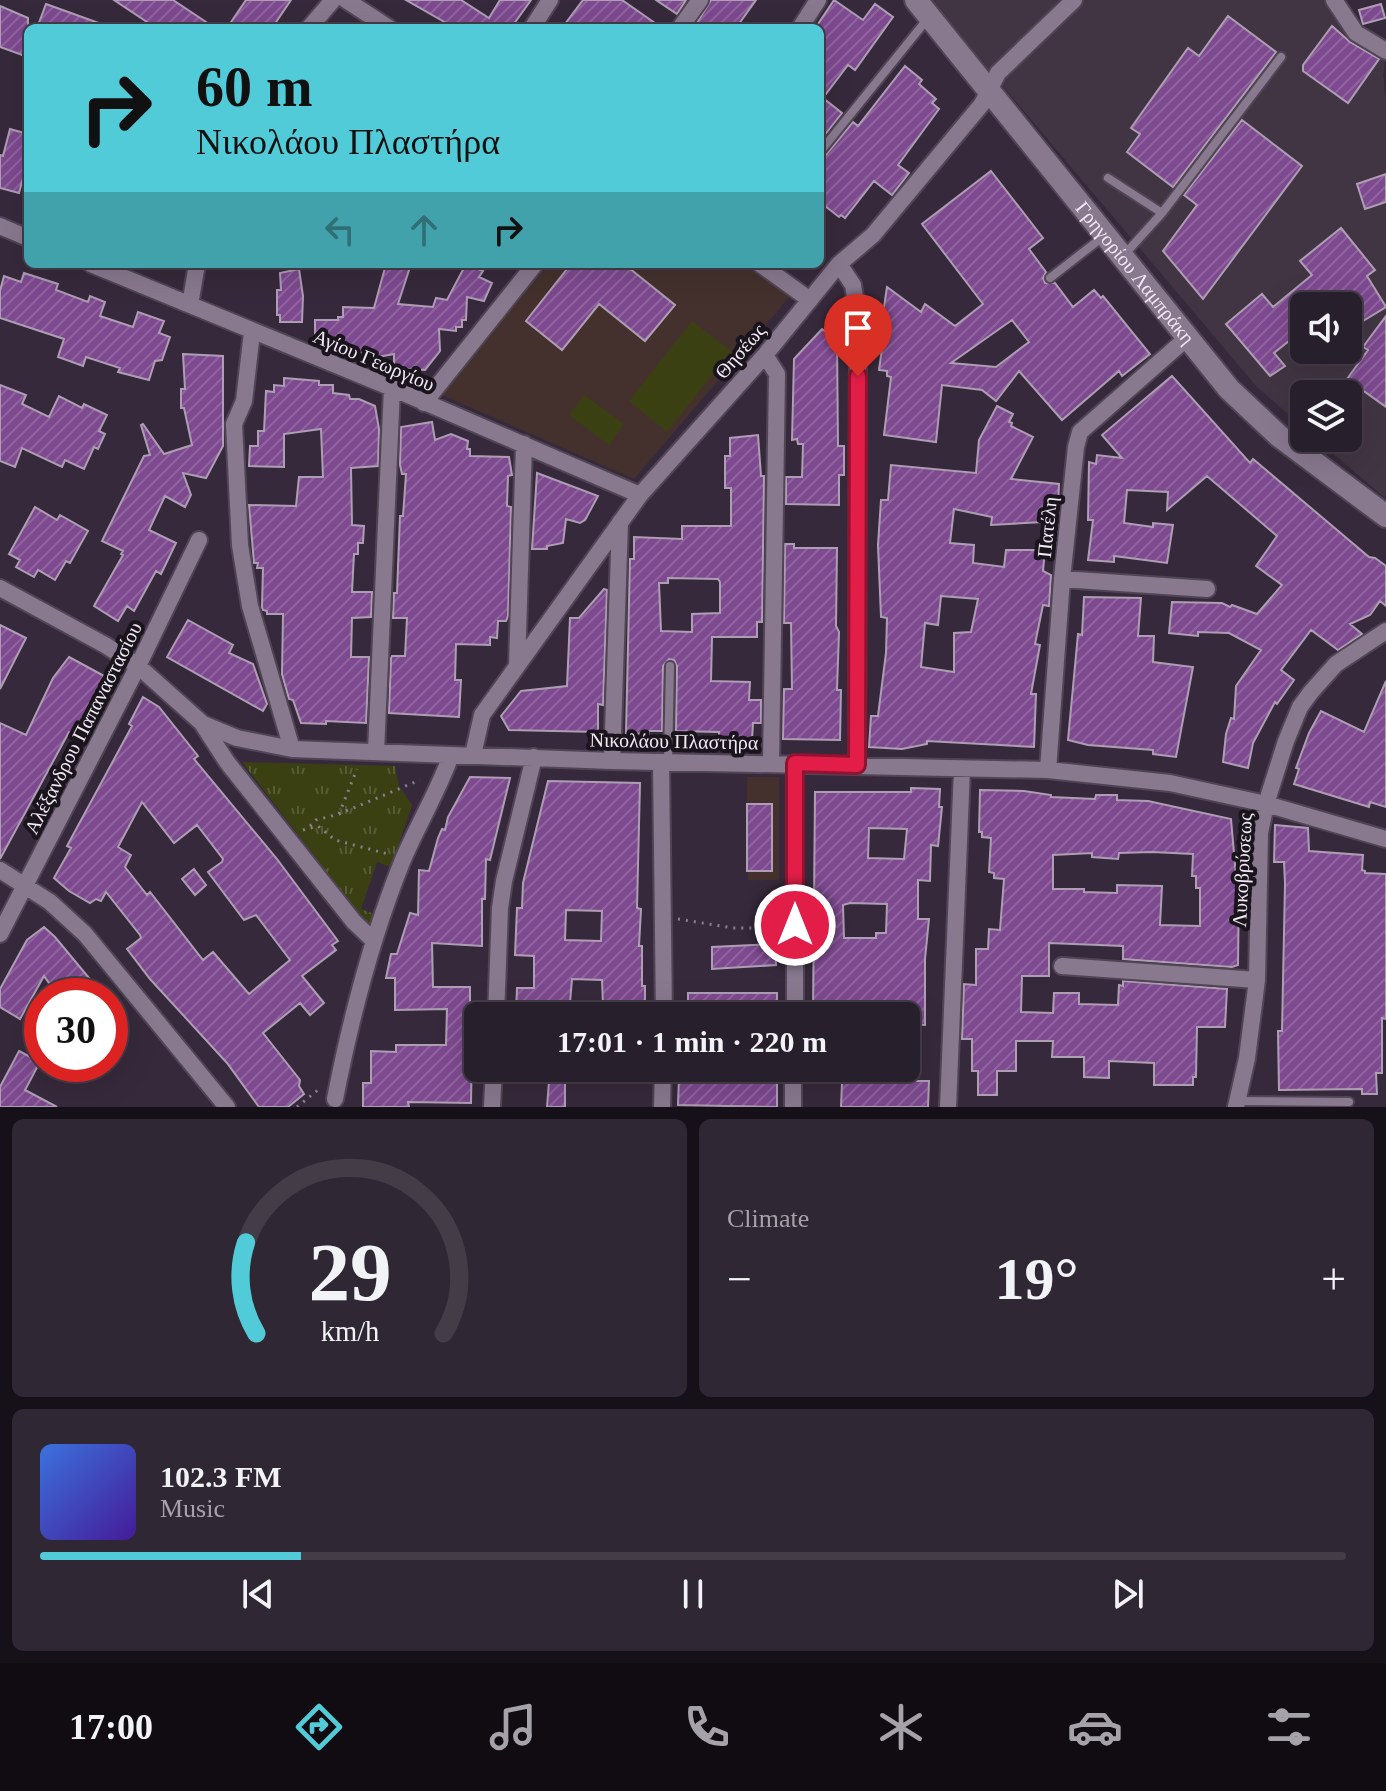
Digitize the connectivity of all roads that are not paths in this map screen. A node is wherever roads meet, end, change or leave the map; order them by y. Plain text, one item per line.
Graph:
1 (333, 0) edge
2 (346, 0) edge
3 (550, 0) edge
4 (700, 0) edge
5 (818, 0) edge
6 (1074, 0) edge
7 (1334, 0) edge
8 (923, 8) edge
9 (312, 24) edge
10 (383, 24) edge
11 (535, 24) edge
12 (683, 24) edge
13 (803, 24) edge
14 (1386, 51) edge
15 (1281, 57) dead end
16 (988, 87) junction
17 (824, 146) edge
18 (1108, 178) dead end
19 (1162, 213) junction
20 (0, 226) edge
21 (1104, 235) junction
22 (24, 236) edge
23 (1122, 258) junction
24 (839, 264) junction
25 (101, 268) edge
26 (196, 268) edge
27 (533, 268) edge
28 (766, 268) edge
29 (1050, 278) dead end
30 (810, 300) junction
31 (190, 305) junction
32 (252, 332) junction
33 (1188, 337) junction
34 (765, 355) junction
35 (392, 388) junction
36 (424, 403) junction
37 (524, 444) junction
38 (640, 495) junction
39 (1386, 516) edge
40 (620, 522) junction
41 (199, 540) dead end
42 (1062, 579) junction
43 (0, 588) edge
44 (1207, 589) dead end
45 (1386, 631) edge
46 (517, 665) junction
47 (138, 666) junction
48 (670, 666) dead end
49 (203, 724) junction
50 (292, 749) junction
51 (370, 752) junction
52 (473, 755) junction
53 (534, 757) junction
54 (612, 761) junction
55 (448, 762) junction
56 (664, 762) junction
57 (771, 763) junction
58 (795, 763) junction
59 (857, 765) junction
60 (962, 769) junction
61 (1048, 770) junction
62 (1266, 804) junction
63 (1386, 839) edge
64 (0, 870) edge
65 (26, 885) junction
66 (0, 934) edge
67 (373, 940) junction
68 (1062, 966) dead end
69 (1257, 980) junction
70 (497, 1002) edge
71 (664, 1002) edge
72 (795, 1002) edge
73 (493, 1082) edge
74 (663, 1082) edge
75 (793, 1082) edge
76 (335, 1099) dead end
77 (1349, 1102) dead end
78 (1237, 1104) edge
79 (227, 1107) edge
80 (492, 1107) edge
81 (662, 1107) edge
82 (793, 1107) edge
83 (948, 1107) edge

1 - 9 street
2 - 10 street
3 - 11 street
4 - 12 street
5 - 13 street
6 - 16 street, Θησέως
7 - 14 street
8 - 16 main road, Γρηγορίου Λαμπράκη
8 - 17 lane
15 - 19 lane
16 - 21 main road, Γρηγορίου Λαμπράκη
16 - 24 street, Θησέως
18 - 19 lane
19 - 23 lane
20 - 22 street
21 - 23 main road, Γρηγορίου Λαμπράκη
21 - 29 lane
23 - 33 main road, Γρηγορίου Λαμπράκη
24 - 30 street, Θησέως
24 - 59 street
25 - 31 street, Αγίου Γεωργίου
26 - 31 street
27 - 36 street
28 - 30 street
30 - 34 street, Θησέως
31 - 32 street, Αγίου Γεωργίου
32 - 35 street, Αγίου Γεωργίου
32 - 50 street
33 - 39 main road, Γρηγορίου Λαμπράκη
33 - 42 street, Πατέλη
34 - 38 street, Θησέως
34 - 57 street
35 - 36 street, Αγίου Γεωργίου
35 - 51 street
36 - 37 street, Αγίου Γεωργίου
37 - 38 street, Αγίου Γεωργίου
37 - 46 street
38 - 40 street, Θησέως
40 - 46 street, Θησέως
40 - 54 street
41 - 47 street, Αλέξανδρου Παπαναστασίου
42 - 44 street
42 - 61 street, Πατέλη
43 - 47 street, Νικολάου Πλαστήρα
45 - 62 street, Λυκοβρύσεως
46 - 52 street, Θησέως
47 - 49 street, Νικολάου Πλαστήρα
47 - 65 street, Αλέξανδρου Παπαναστασίου
48 - 56 lane
49 - 50 street, Νικολάου Πλαστήρα
49 - 67 street
50 - 51 street, Νικολάου Πλαστήρα
51 - 55 street, Νικολάου Πλαστήρα
52 - 53 street, Νικολάου Πλαστήρα
52 - 55 street, Νικολάου Πλαστήρα
53 - 54 street, Νικολάου Πλαστήρα
53 - 70 street
54 - 56 street, Νικολάου Πλαστήρα
55 - 67 street
56 - 57 street, Νικολάου Πλαστήρα
56 - 71 street
57 - 58 street, Νικολάου Πλαστήρα
58 - 59 street, Νικολάου Πλαστήρα
58 - 72 street
59 - 60 street, Νικολάου Πλαστήρα
60 - 61 street, Νικολάου Πλαστήρα
60 - 83 street
61 - 62 street, Νικολάου Πλαστήρα
62 - 63 street, Νικολάου Πλαστήρα
62 - 69 street, Λυκοβρύσεως
64 - 65 street
65 - 66 street, Αλέξανδρου Παπαναστασίου
65 - 79 street
67 - 76 street
68 - 69 street
69 - 78 street, Λυκοβρύσεως
73 - 80 street
74 - 81 street
75 - 82 street
77 - 78 lane

